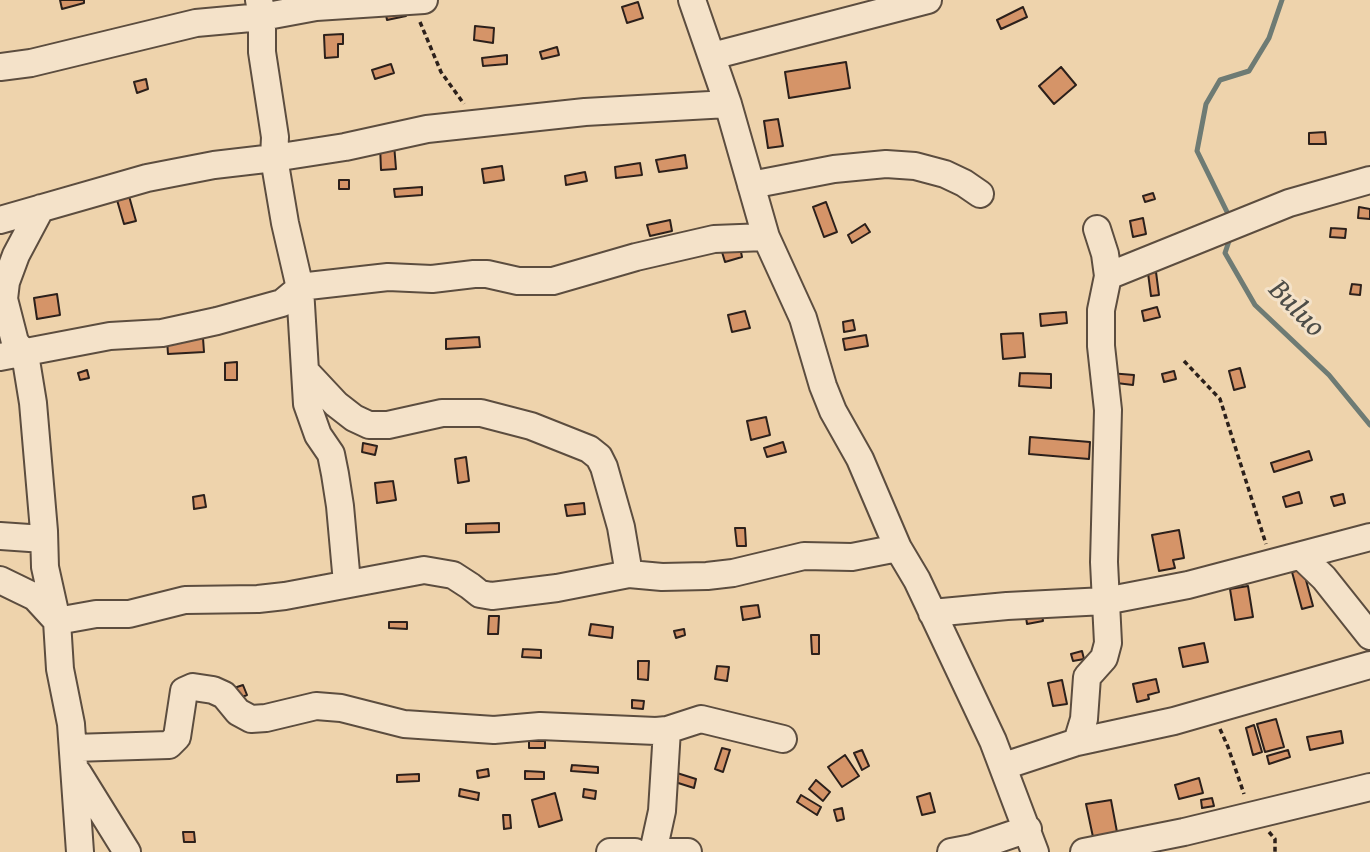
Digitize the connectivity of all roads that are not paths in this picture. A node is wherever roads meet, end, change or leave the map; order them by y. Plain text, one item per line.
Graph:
1 (692, 0) edge
2 (928, 0) edge
3 (418, 1) edge
4 (260, 8) edge
5 (712, 56) junction
6 (0, 67) edge
7 (727, 104) junction
8 (274, 158) junction
9 (1370, 180) edge
10 (751, 185) junction
11 (980, 194) dead end
12 (41, 208) junction
13 (0, 220) edge
14 (1097, 229) dead end
15 (766, 237) junction
16 (1108, 276) junction
17 (300, 288) junction
18 (12, 356) edge
19 (307, 373) junction
20 (0, 536) edge
21 (1370, 537) edge
22 (44, 539) junction
23 (898, 548) junction
24 (1301, 556) junction
25 (629, 574) junction
26 (0, 580) edge
27 (347, 583) junction
28 (1105, 601) junction
29 (932, 613) junction
30 (57, 621) junction
31 (1370, 636) edge
32 (1370, 666) edge
33 (667, 730) junction
34 (783, 739) dead end
35 (1077, 741) junction
36 (74, 757) junction
37 (1004, 766) junction
38 (1370, 786) edge
39 (1031, 841) edge
40 (80, 852) edge
41 (127, 852) edge
42 (610, 852) edge
43 (635, 852) edge
44 (655, 852) edge
45 (688, 852) edge
46 (951, 852) edge
47 (1084, 852) edge

1 - 5 street
2 - 5 street
3 - 4 street
4 - 6 street
4 - 8 street
5 - 7 street
7 - 8 street
7 - 10 street
8 - 12 street
8 - 17 street
9 - 16 street
10 - 11 street
10 - 15 street
12 - 13 street
12 - 18 street
14 - 16 street
15 - 17 street
15 - 23 street
16 - 28 street
17 - 18 street
17 - 19 street
18 - 22 street
19 - 25 street
19 - 27 street
20 - 22 street
21 - 24 street
22 - 30 street
23 - 25 street
23 - 29 street
24 - 28 street
24 - 31 street
25 - 27 street
26 - 30 street
27 - 30 street
28 - 29 street
28 - 35 street
29 - 37 street
30 - 36 street
32 - 35 street
33 - 34 street
33 - 36 street
33 - 44 street
35 - 37 street
36 - 40 street
36 - 41 street
37 - 39 street
38 - 47 street
39 - 46 street
42 - 43 street
44 - 45 street

